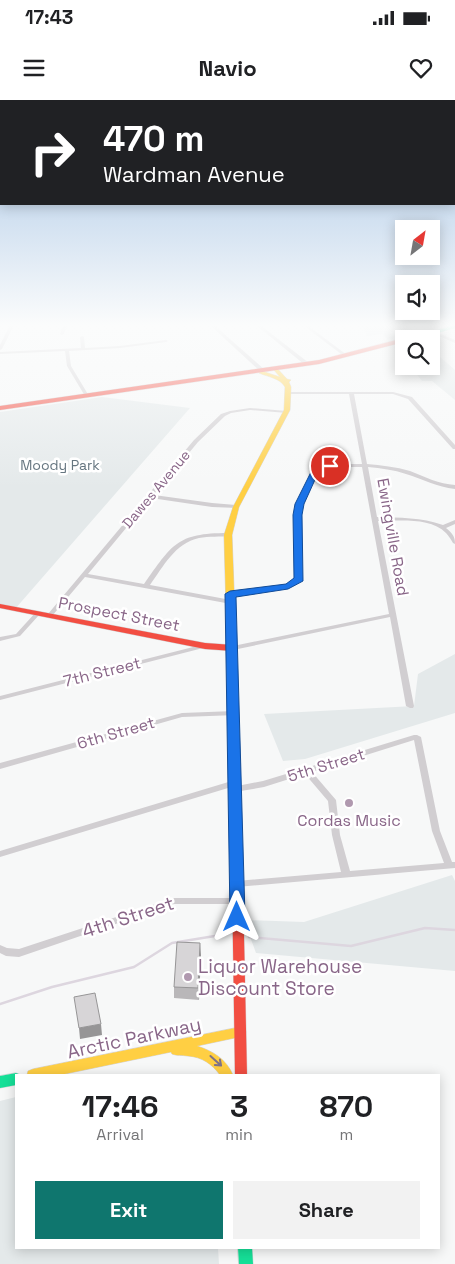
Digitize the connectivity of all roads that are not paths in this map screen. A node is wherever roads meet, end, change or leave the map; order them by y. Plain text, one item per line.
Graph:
1 (76, 379) edge
2 (200, 379) edge
3 (280, 379) edge
4 (287, 382) joint
5 (289, 392) junction
6 (351, 393) junction
7 (87, 396) junction
8 (0, 408) edge
9 (287, 412) junction
10 (455, 448) edge
11 (365, 467) junction
12 (455, 487) edge
13 (150, 496) junction
14 (236, 507) junction
15 (374, 519) junction
16 (455, 522) edge
17 (442, 528) junction
18 (228, 535) junction
19 (455, 542) edge
20 (84, 575) junction
21 (146, 586) junction
22 (231, 598) junction
23 (0, 606) edge
24 (38, 613) junction
25 (50, 615) junction
26 (392, 615) junction
27 (0, 639) edge
28 (204, 646) junction
29 (233, 648) junction
30 (0, 698) edge
31 (410, 706) dead end
32 (234, 714) junction
33 (0, 766) edge
34 (308, 771) junction
35 (235, 786) junction
36 (0, 854) edge
37 (452, 865) edge
38 (346, 873) junction
39 (237, 884) junction
40 (237, 901) junction
41 (0, 949) edge
42 (240, 1032) junction
43 (119, 1057) junction
44 (38, 1074) edge
45 (226, 1074) edge
46 (241, 1074) edge
47 (15, 1078) edge
48 (0, 1082) edge
49 (245, 1249) edge
50 (246, 1264) edge

1 - 7 street
2 - 7 street
3 - 4 street
4 - 5 street
5 - 6 street
5 - 9 street
6 - 10 street
6 - 11 street, Ewingville Road
7 - 8 street
9 - 13 street, Dawes Avenue
9 - 14 street
11 - 12 street
11 - 15 street, Ewingville Road
11 - 22 street
13 - 14 street
13 - 20 street, Dawes Avenue
14 - 18 street
15 - 17 street
15 - 26 street, Ewingville Road
16 - 17 street
17 - 19 street
18 - 21 street
18 - 22 street
20 - 21 street
20 - 25 street, Dawes Avenue
21 - 22 street
22 - 29 street
23 - 24 street, Prospect Street
24 - 25 street, Prospect Street
24 - 27 street
25 - 28 street, Prospect Street
26 - 29 street, Ewingville Road
26 - 31 street
28 - 29 street, Prospect Street
28 - 30 street, 7th Street
29 - 32 street
32 - 33 street, 6th Street
32 - 35 street
34 - 35 street, 5th Street
34 - 37 street, 5th Street
34 - 38 street
35 - 36 street, 5th Street
35 - 39 street
37 - 38 street
38 - 39 street
39 - 40 street
40 - 41 street, 4th Street
40 - 42 street
42 - 43 street, Arctic Parkway
42 - 46 street
43 - 44 street, Arctic Parkway
43 -> 45 street
47 - 48 street
49 - 50 street

